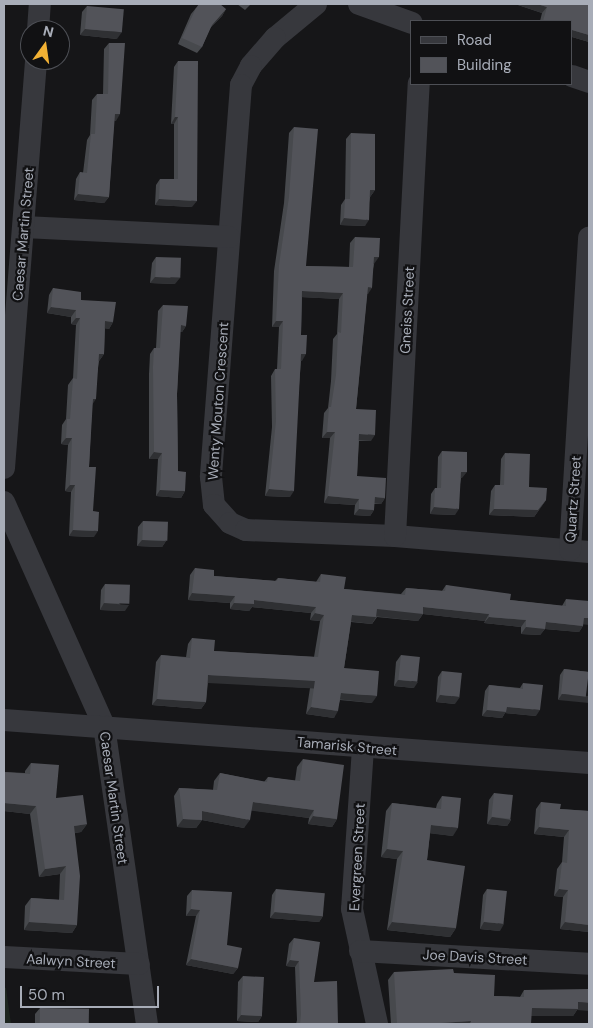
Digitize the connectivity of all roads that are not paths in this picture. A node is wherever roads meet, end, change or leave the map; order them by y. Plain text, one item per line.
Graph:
1 (40, 4) edge
2 (316, 4) edge
3 (359, 4) edge
4 (39, 20) edge
5 (410, 22) edge
6 (35, 70) edge
7 (573, 76) edge
8 (589, 82) edge
9 (419, 85) edge
10 (24, 228) junction
11 (230, 237) junction
12 (589, 238) edge
13 (585, 376) edge
14 (4, 468) edge
15 (4, 502) edge
16 (395, 536) junction
17 (580, 551) edge
18 (4, 720) edge
19 (104, 726) junction
20 (363, 748) junction
21 (589, 762) edge
22 (360, 951) junction
23 (4, 957) edge
24 (138, 964) junction
25 (589, 964) edge
26 (147, 1024) edge
27 (378, 1024) edge

1 - 4 street
2 - 11 street, Wenty Mouton Crescent
3 - 5 street
6 - 10 street, Caesar Martin Street
7 - 8 street
9 - 16 street, Gneiss Street
10 - 11 street
10 - 14 street, Caesar Martin Street
11 - 16 street, Wenty Mouton Crescent
12 - 13 street, Quartz Street
13 - 17 street, Quartz Street
15 - 19 street, Caesar Martin Street
16 - 17 street, Wenty Mouton Crescent
18 - 19 street, Tamarisk Street
19 - 20 street, Tamarisk Street
19 - 24 street, Caesar Martin Street
20 - 21 street, Tamarisk Street
20 - 22 street, Evergreen Street
22 - 25 street, Joe Davis Street
22 - 27 street, Evergreen Street
23 - 24 street, Aalwyn Street
24 - 26 street, Caesar Martin Street

